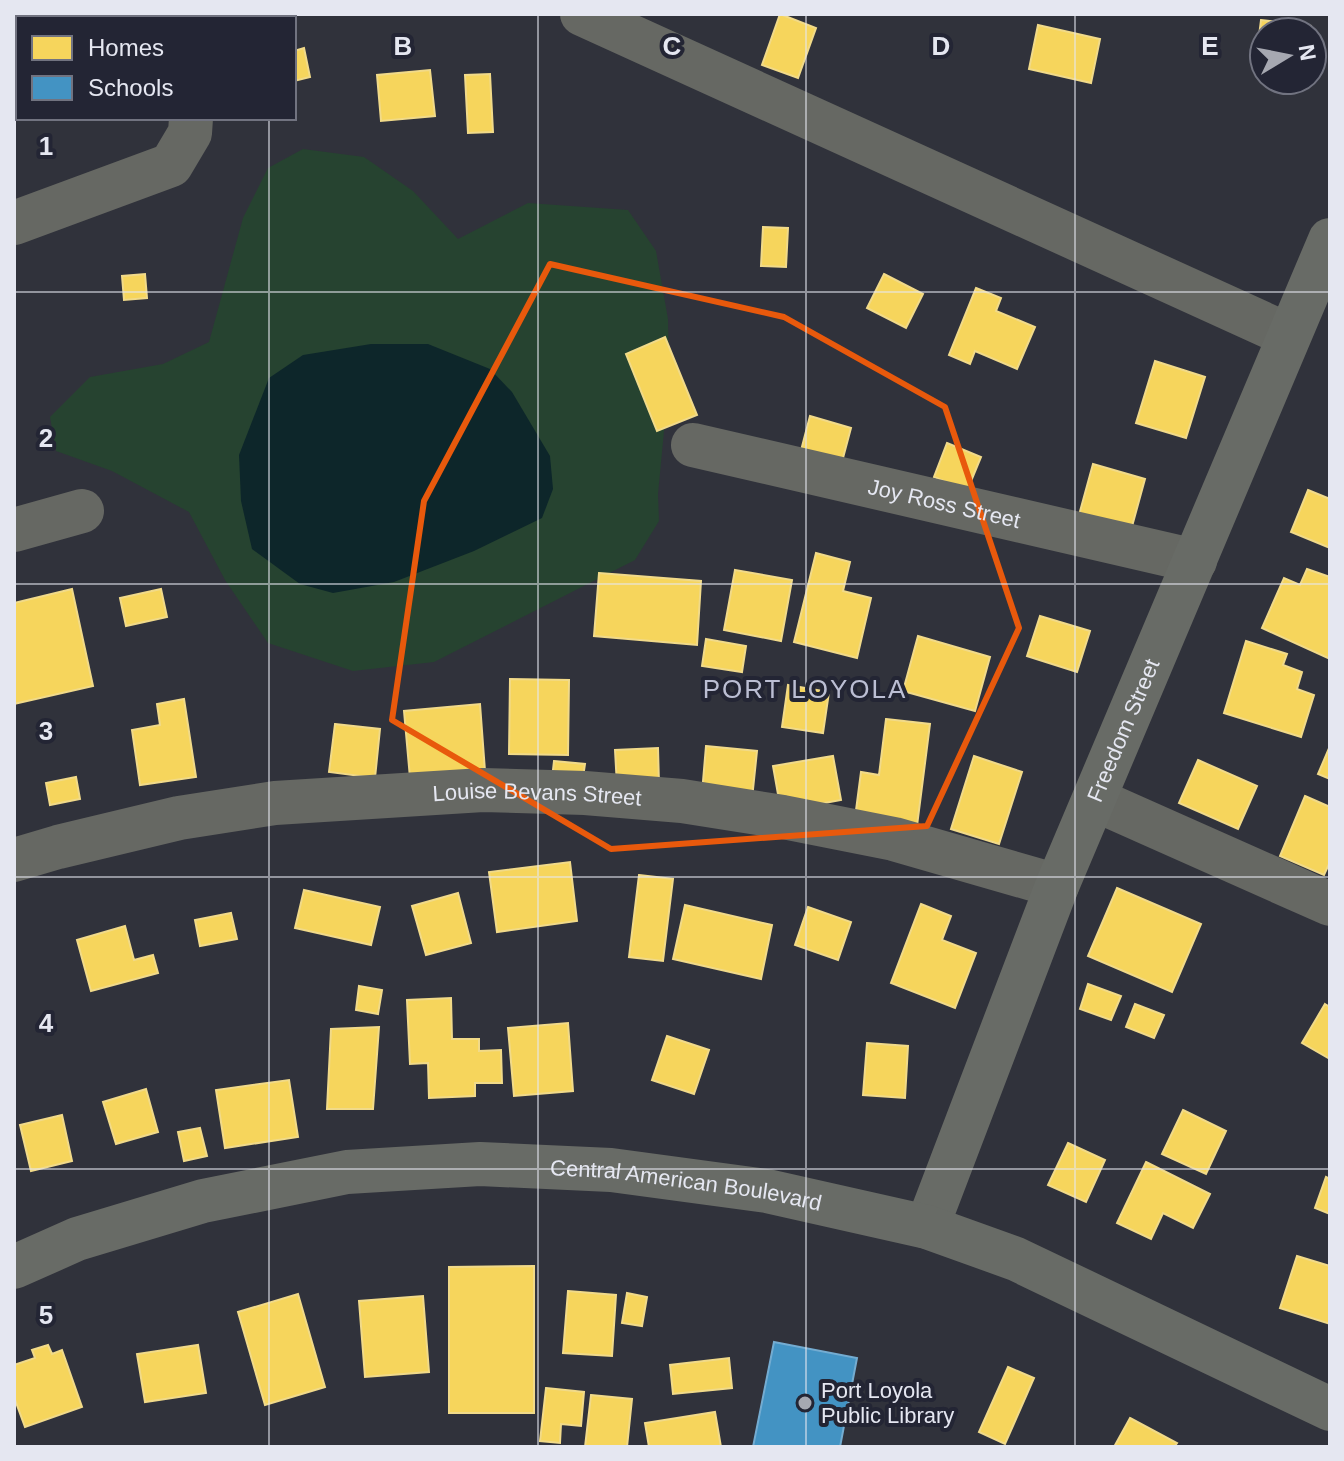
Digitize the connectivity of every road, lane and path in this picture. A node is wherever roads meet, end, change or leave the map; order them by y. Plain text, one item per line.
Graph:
1 (582, 14) edge
2 (191, 125) edge
3 (14, 223) edge
4 (1330, 240) edge
5 (1288, 335) junction
6 (693, 445) dead end
7 (82, 511) dead end
8 (14, 530) edge
9 (1195, 561) junction
10 (1096, 800) junction
11 (14, 860) edge
12 (1057, 886) junction
13 (1330, 904) edge
14 (927, 1227) junction
15 (14, 1267) edge
16 (1330, 1409) edge

1 - 5 street
2 - 3 street
4 - 5 main road, Freedom Street
5 - 9 main road, Freedom Street
6 - 9 street, Joy Ross Street
7 - 8 street
9 - 10 main road, Freedom Street
10 - 12 main road, Freedom Street
10 - 13 street
11 - 12 street, Louise Bevans Street
12 - 14 main road, Freedom Street
14 - 15 main road, Central American Boulevard
14 - 16 main road, Central American Boulevard

